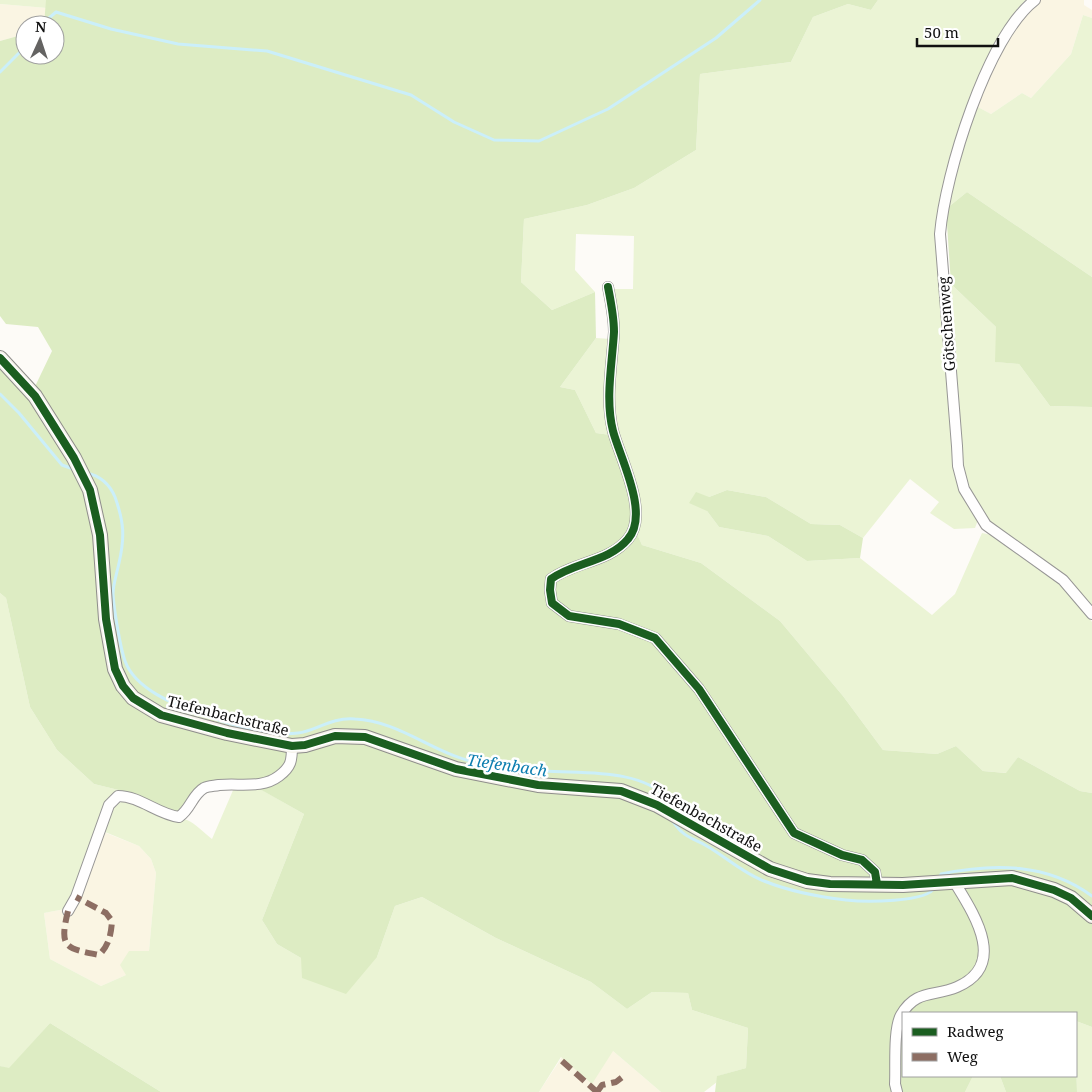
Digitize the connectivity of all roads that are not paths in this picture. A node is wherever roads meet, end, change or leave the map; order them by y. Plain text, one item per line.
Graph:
1 (1035, 0) edge
2 (608, 288) dead end
3 (0, 358) edge
4 (1092, 614) edge
5 (292, 746) junction
6 (952, 883) junction
7 (877, 884) junction
8 (68, 911) dead end
9 (1092, 916) edge
10 (903, 1012) edge
11 (902, 1014) edge
12 (897, 1092) edge

1 - 4 street, Götschenweg
2 - 7 street
3 - 5 street, Tiefenbachstraße
5 - 7 street, Tiefenbachstraße
5 - 8 street, Tiefenbachstraße
6 - 7 street, Tiefenbachstraße
6 - 9 street, Tiefenbachstraße
6 - 10 street
11 - 12 street

